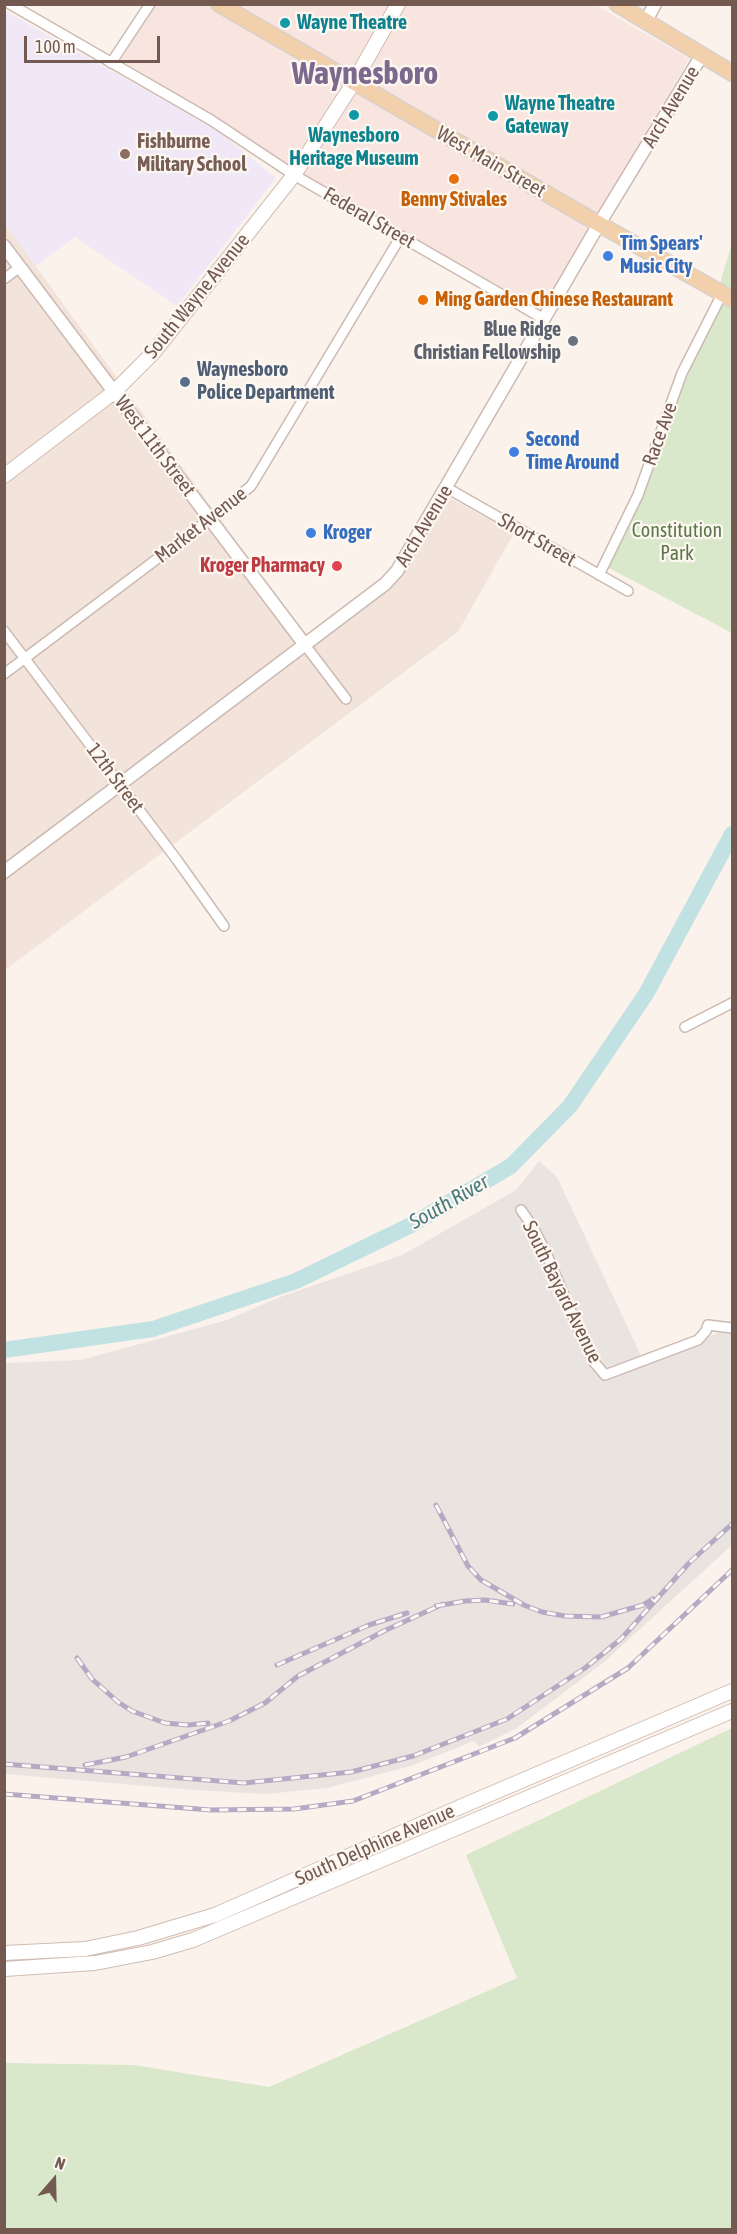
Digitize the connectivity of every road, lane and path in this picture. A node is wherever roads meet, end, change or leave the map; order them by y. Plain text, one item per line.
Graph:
1 (10, 4) edge
2 (150, 4) edge
3 (219, 4) edge
4 (398, 4) edge
5 (617, 4) edge
6 (655, 4) edge
7 (646, 21) junction
8 (702, 55) junction
9 (111, 63) junction
10 (732, 73) edge
11 (354, 82) junction
12 (294, 175) junction
13 (599, 224) junction
14 (401, 236) junction
15 (4, 246) edge
16 (20, 267) junction
17 (4, 279) edge
18 (727, 296) edge
19 (544, 319) junction
20 (114, 392) junction
21 (4, 476) edge
22 (447, 488) junction
23 (210, 519) junction
24 (599, 575) junction
25 (628, 591) dead end
26 (4, 631) edge
27 (305, 645) junction
28 (25, 658) junction
29 (4, 674) edge
30 (346, 699) dead end
31 (120, 785) junction
32 (4, 872) edge
33 (224, 926) dead end
34 (732, 1003) edge
35 (684, 1027) dead end
36 (521, 1210) dead end
37 (732, 1328) edge
38 (732, 1691) edge
39 (732, 1711) edge
40 (4, 1953) edge
41 (4, 1969) edge

1 - 9 street, Federal Street
2 - 9 street
3 - 11 main road, West Main Street
4 - 11 main road, South Wayne Avenue
5 - 7 main road
6 - 7 street
7 - 8 main road
8 - 10 main road
8 - 13 street, Arch Avenue
9 - 12 street, Federal Street
11 - 12 main road, South Wayne Avenue
11 - 13 main road, West Main Street
12 - 14 street, Federal Street
12 - 20 main road, South Wayne Avenue
13 - 18 main road, West Main Street
13 - 19 street, Arch Avenue
14 - 19 street, Federal Street
14 - 23 street, Market Avenue
15 - 16 street, West 11th Street
16 - 17 street
16 - 20 street, West 11th Street
18 - 24 street, Race Ave
19 - 22 street, Arch Avenue
20 - 21 main road, South Wayne Avenue
20 - 23 street, West 11th Street
22 - 24 street, Short Street
22 - 27 street, Arch Avenue
23 - 27 street, West 11th Street
23 - 28 street, Market Avenue
24 - 25 street, Short Street
26 - 28 street, 12th Street
27 - 30 street
27 - 31 street, Arch Avenue
28 - 29 street, Market Avenue
28 - 31 street, 12th Street
31 - 32 street, Arch Avenue
31 - 33 street, 12th Street
34 - 35 street
36 - 37 street, South Bayard Avenue
38 - 40 main road, South Delphine Avenue
39 - 41 main road, South Delphine Avenue

